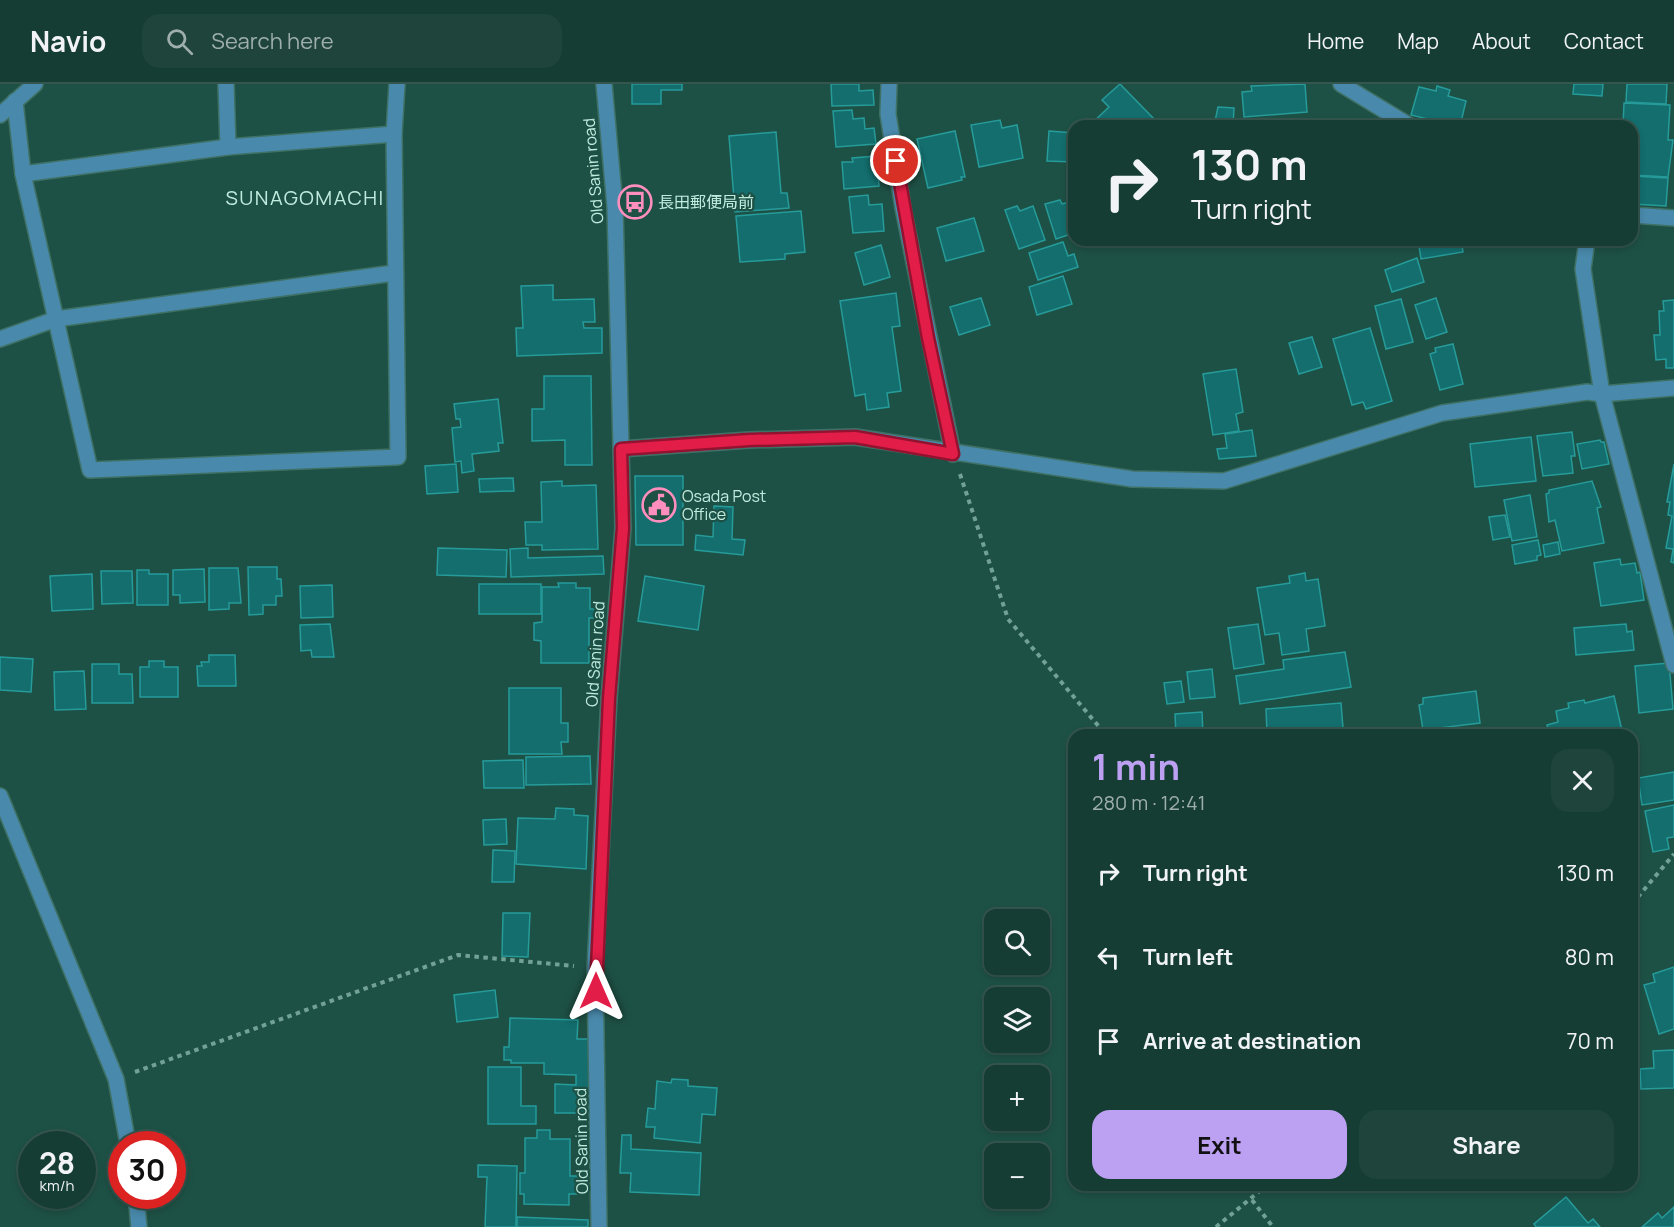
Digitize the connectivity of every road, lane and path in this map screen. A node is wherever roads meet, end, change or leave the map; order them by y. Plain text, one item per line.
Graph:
1 (34, 84) edge
2 (226, 84) edge
3 (397, 84) edge
4 (604, 84) edge
5 (890, 84) edge
6 (1341, 84) edge
7 (15, 101) junction
8 (0, 115) edge
9 (1400, 120) edge
10 (394, 134) junction
11 (228, 147) junction
12 (23, 174) junction
13 (1638, 215) edge
14 (1674, 218) edge
15 (1586, 246) edge
16 (394, 273) junction
17 (56, 319) junction
18 (0, 339) edge
19 (1674, 388) edge
20 (1602, 394) junction
21 (621, 449) junction
22 (953, 454) junction
23 (1674, 665) edge
24 (1101, 729) edge
25 (0, 795) edge
26 (1674, 854) edge
27 (1638, 897) edge
28 (595, 969) junction
29 (116, 1079) junction
30 (126, 1131) edge
31 (1261, 1191) edge
32 (1252, 1200) junction
33 (137, 1209) edge
34 (139, 1227) edge
35 (599, 1227) edge
36 (1216, 1227) edge
37 (1274, 1227) edge

1 - 7 street
2 - 11 street
3 - 10 street
4 - 21 street, Old Sanin road
5 - 22 street
6 - 9 street
7 - 8 street
7 - 12 street
10 - 11 street
10 - 16 street
11 - 12 street
12 - 17 street
13 - 14 street
15 - 20 street
16 - 17 street
16 - 17 street
17 - 18 street
19 - 20 street
20 - 22 street
20 - 23 street
21 - 22 street
21 - 28 street, Old Sanin road
22 - 24 path
25 - 29 street
26 - 27 path
28 - 29 path
28 - 35 street, Old Sanin road
29 - 30 street
31 - 32 path
32 - 36 path
32 - 37 path
33 - 34 street

